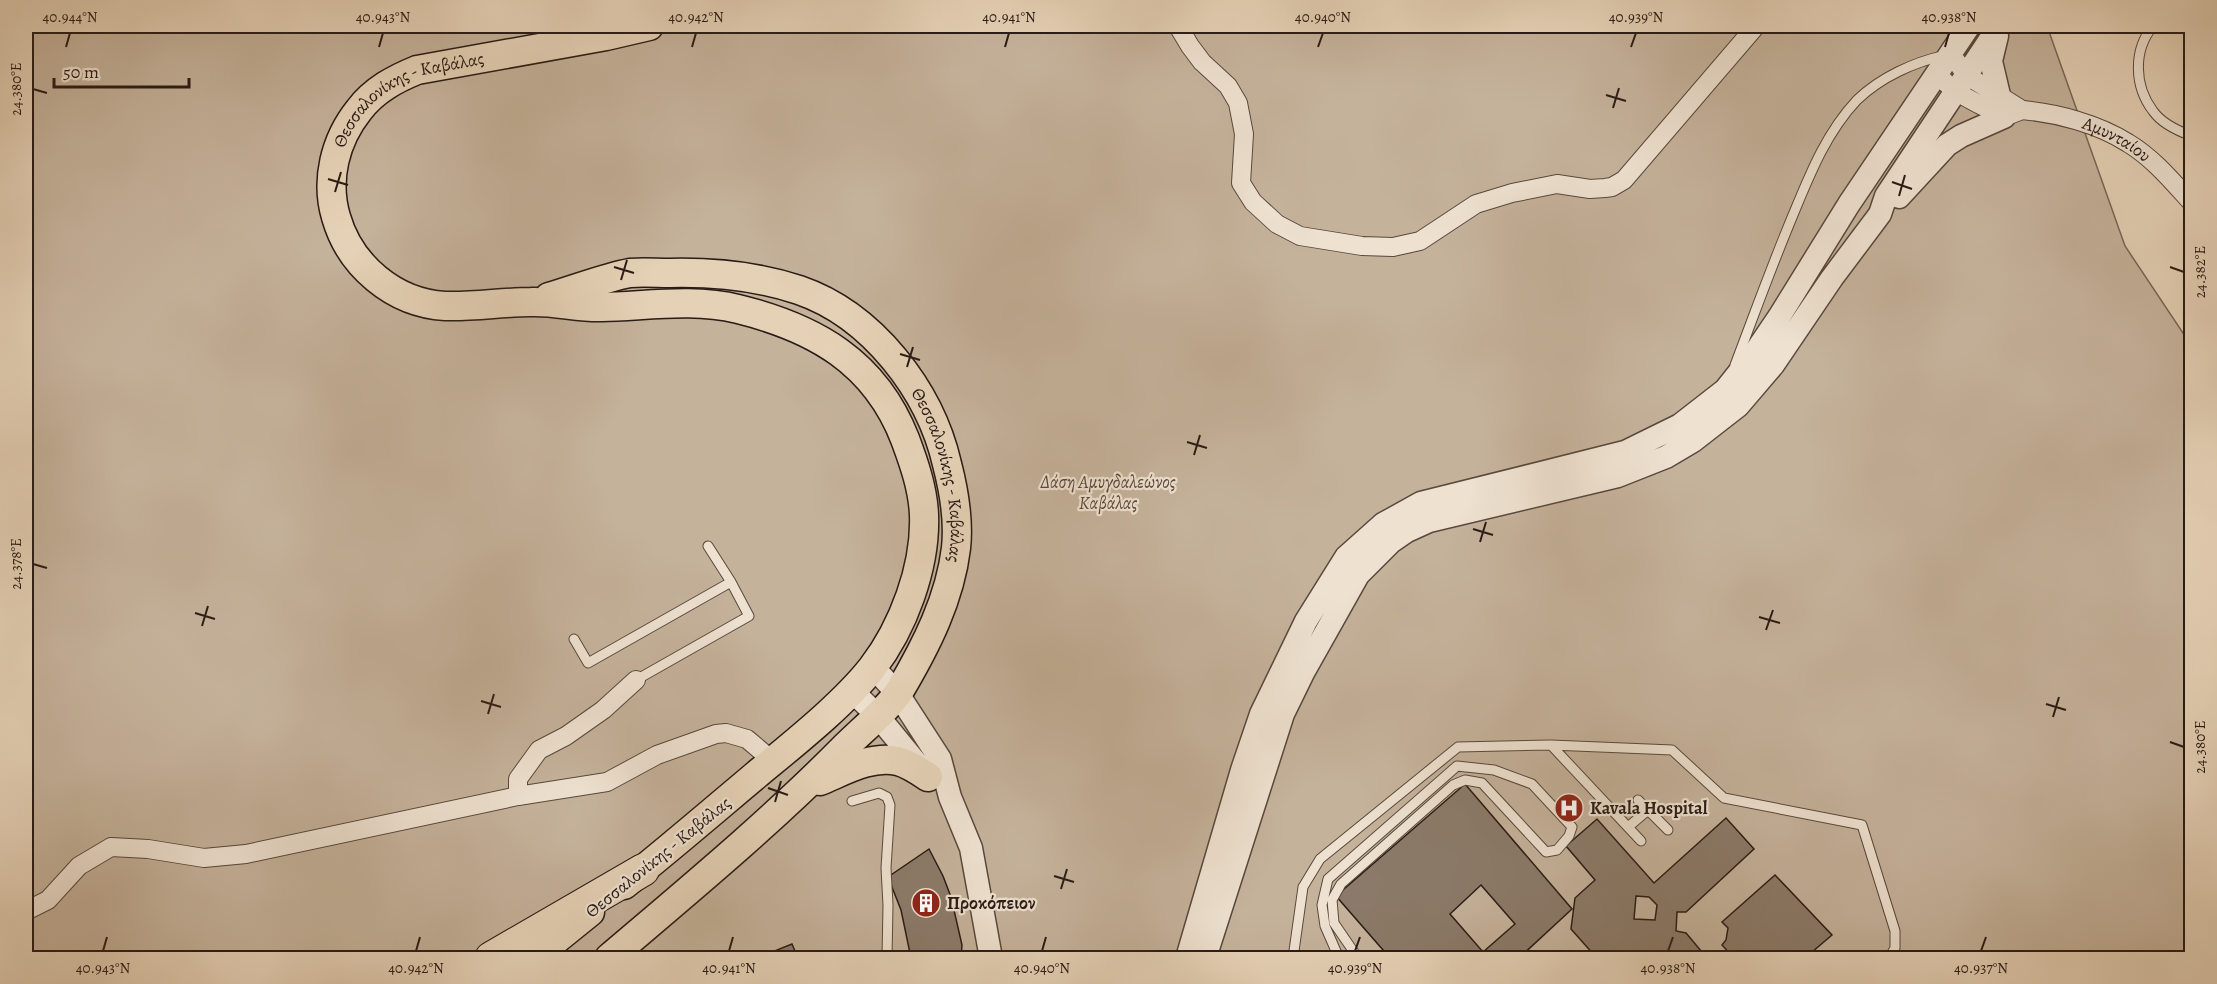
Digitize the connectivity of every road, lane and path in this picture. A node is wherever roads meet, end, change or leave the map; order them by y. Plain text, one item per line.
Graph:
1 (649, 26) edge
2 (1178, 26) edge
3 (1756, 26) edge
4 (1969, 26) edge
5 (2001, 26) edge
6 (2153, 26) edge
7 (1943, 64) junction
8 (1961, 82) junction
9 (2009, 107) junction
10 (2192, 136) edge
11 (2192, 203) edge
12 (1880, 214) junction
13 (535, 301) junction
14 (1725, 389) junction
15 (708, 546) dead end
16 (731, 582) junction
17 (574, 639) dead end
18 (873, 667) junction
19 (636, 680) joint
20 (852, 690) junction
21 (898, 694) junction
22 (877, 716) junction
23 (1551, 745) junction
24 (773, 761) junction
25 (928, 777) junction
26 (797, 793) junction
27 (518, 796) junction
28 (950, 797) junction
29 (1638, 800) dead end
30 (852, 801) dead end
31 (1648, 810) junction
32 (1628, 827) junction
33 (1668, 830) dead end
34 (1641, 841) dead end
35 (643, 870) junction
36 (26, 911) edge
37 (1346, 943) junction
38 (1338, 955) edge
39 (491, 958) edge
40 (533, 958) edge
41 (609, 958) edge
42 (887, 958) edge
43 (991, 958) edge
44 (1186, 958) edge
45 (1205, 958) edge
46 (1293, 958) edge
47 (1358, 958) edge
48 (1889, 958) edge

1 - 13 main road, Θεσσαλονίκης - Καβάλας
2 - 3 street
4 - 7 street
5 - 8 street
5 - 9 street
6 - 10 lane
7 - 8 street, Αμυνταίου
7 - 14 street
7 - 14 lane
8 - 9 street, Αμυνταίου
8 - 12 street
9 - 11 street, Αμυνταίου
9 - 12 street
12 - 45 street
13 - 18 main road, Θεσσαλονίκης - Καβάλας
13 - 21 main road, Θεσσαλονίκης - Καβάλας
14 - 44 street
15 - 16 lane
16 - 17 lane
16 - 19 lane
18 - 20 main road, Θεσσαλονίκης - Καβάλας
18 - 21 street
19 - 27 street
20 - 22 street
20 - 24 main road, Θεσσαλονίκης - Καβάλας
21 - 22 main road, Θεσσαλονίκης - Καβάλας
21 - 28 street
22 - 25 street
22 - 26 main road, Θεσσαλονίκης - Καβάλας
23 - 32 lane
23 - 46 lane
23 - 48 lane
24 - 27 street
24 - 35 main road, Θεσσαλονίκης - Καβάλας
25 - 26 main road
25 - 28 street
26 - 41 main road, Θεσσαλονίκης - Καβάλας
27 - 36 street
28 - 43 street
29 - 31 lane
30 - 42 lane
31 - 32 lane
31 - 33 lane
32 - 34 lane
35 - 39 highway
35 - 40 main road, Θεσσαλονίκης - Καβάλας
37 - 38 lane
37 - 38 lane
37 - 47 lane

